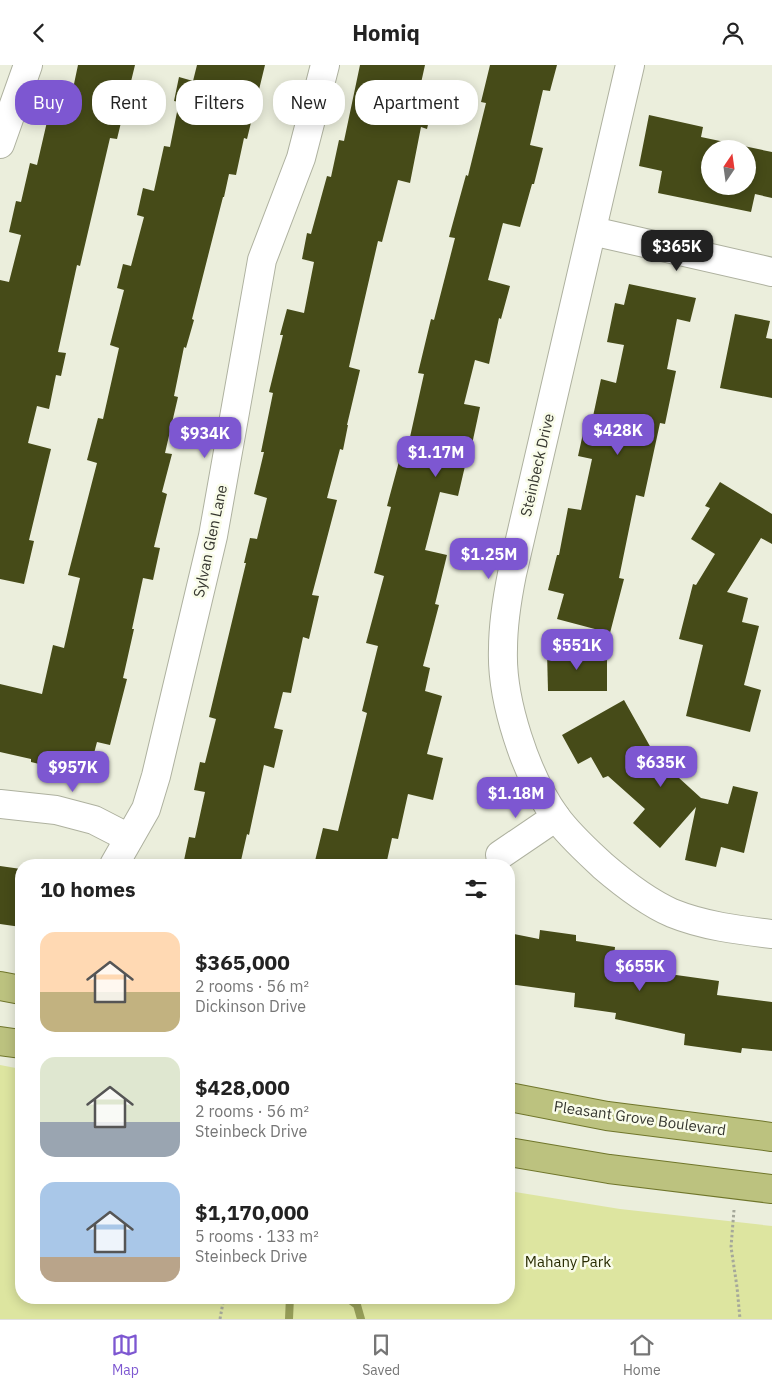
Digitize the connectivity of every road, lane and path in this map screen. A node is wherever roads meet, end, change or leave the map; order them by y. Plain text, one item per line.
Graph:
1 (28, 65) edge
2 (325, 65) edge
3 (630, 65) edge
4 (0, 144) edge
5 (592, 231) junction
6 (772, 272) edge
7 (0, 803) edge
8 (556, 817) junction
9 (129, 838) junction
10 (500, 855) dead end
11 (117, 859) edge
12 (772, 934) edge
13 (0, 986) edge
14 (15, 989) edge
15 (0, 1041) edge
16 (15, 1043) edge
17 (515, 1098) edge
18 (772, 1137) edge
19 (515, 1153) edge
20 (736, 1185) junction
21 (772, 1189) edge
22 (223, 1304) edge
23 (220, 1319) edge
24 (740, 1319) edge

1 - 4 street
2 - 9 street, Sylvan Glen Lane
3 - 5 street, Steinbeck Drive
5 - 6 street
5 - 8 street, Steinbeck Drive
7 - 9 street
8 - 10 street
8 - 12 street, Steinbeck Drive
9 - 11 street, Sylvan Glen Lane
13 - 14 main road
15 - 16 main road
17 - 18 main road, Pleasant Grove Boulevard
19 - 20 main road
20 - 21 main road
20 - 24 path
22 - 23 path

